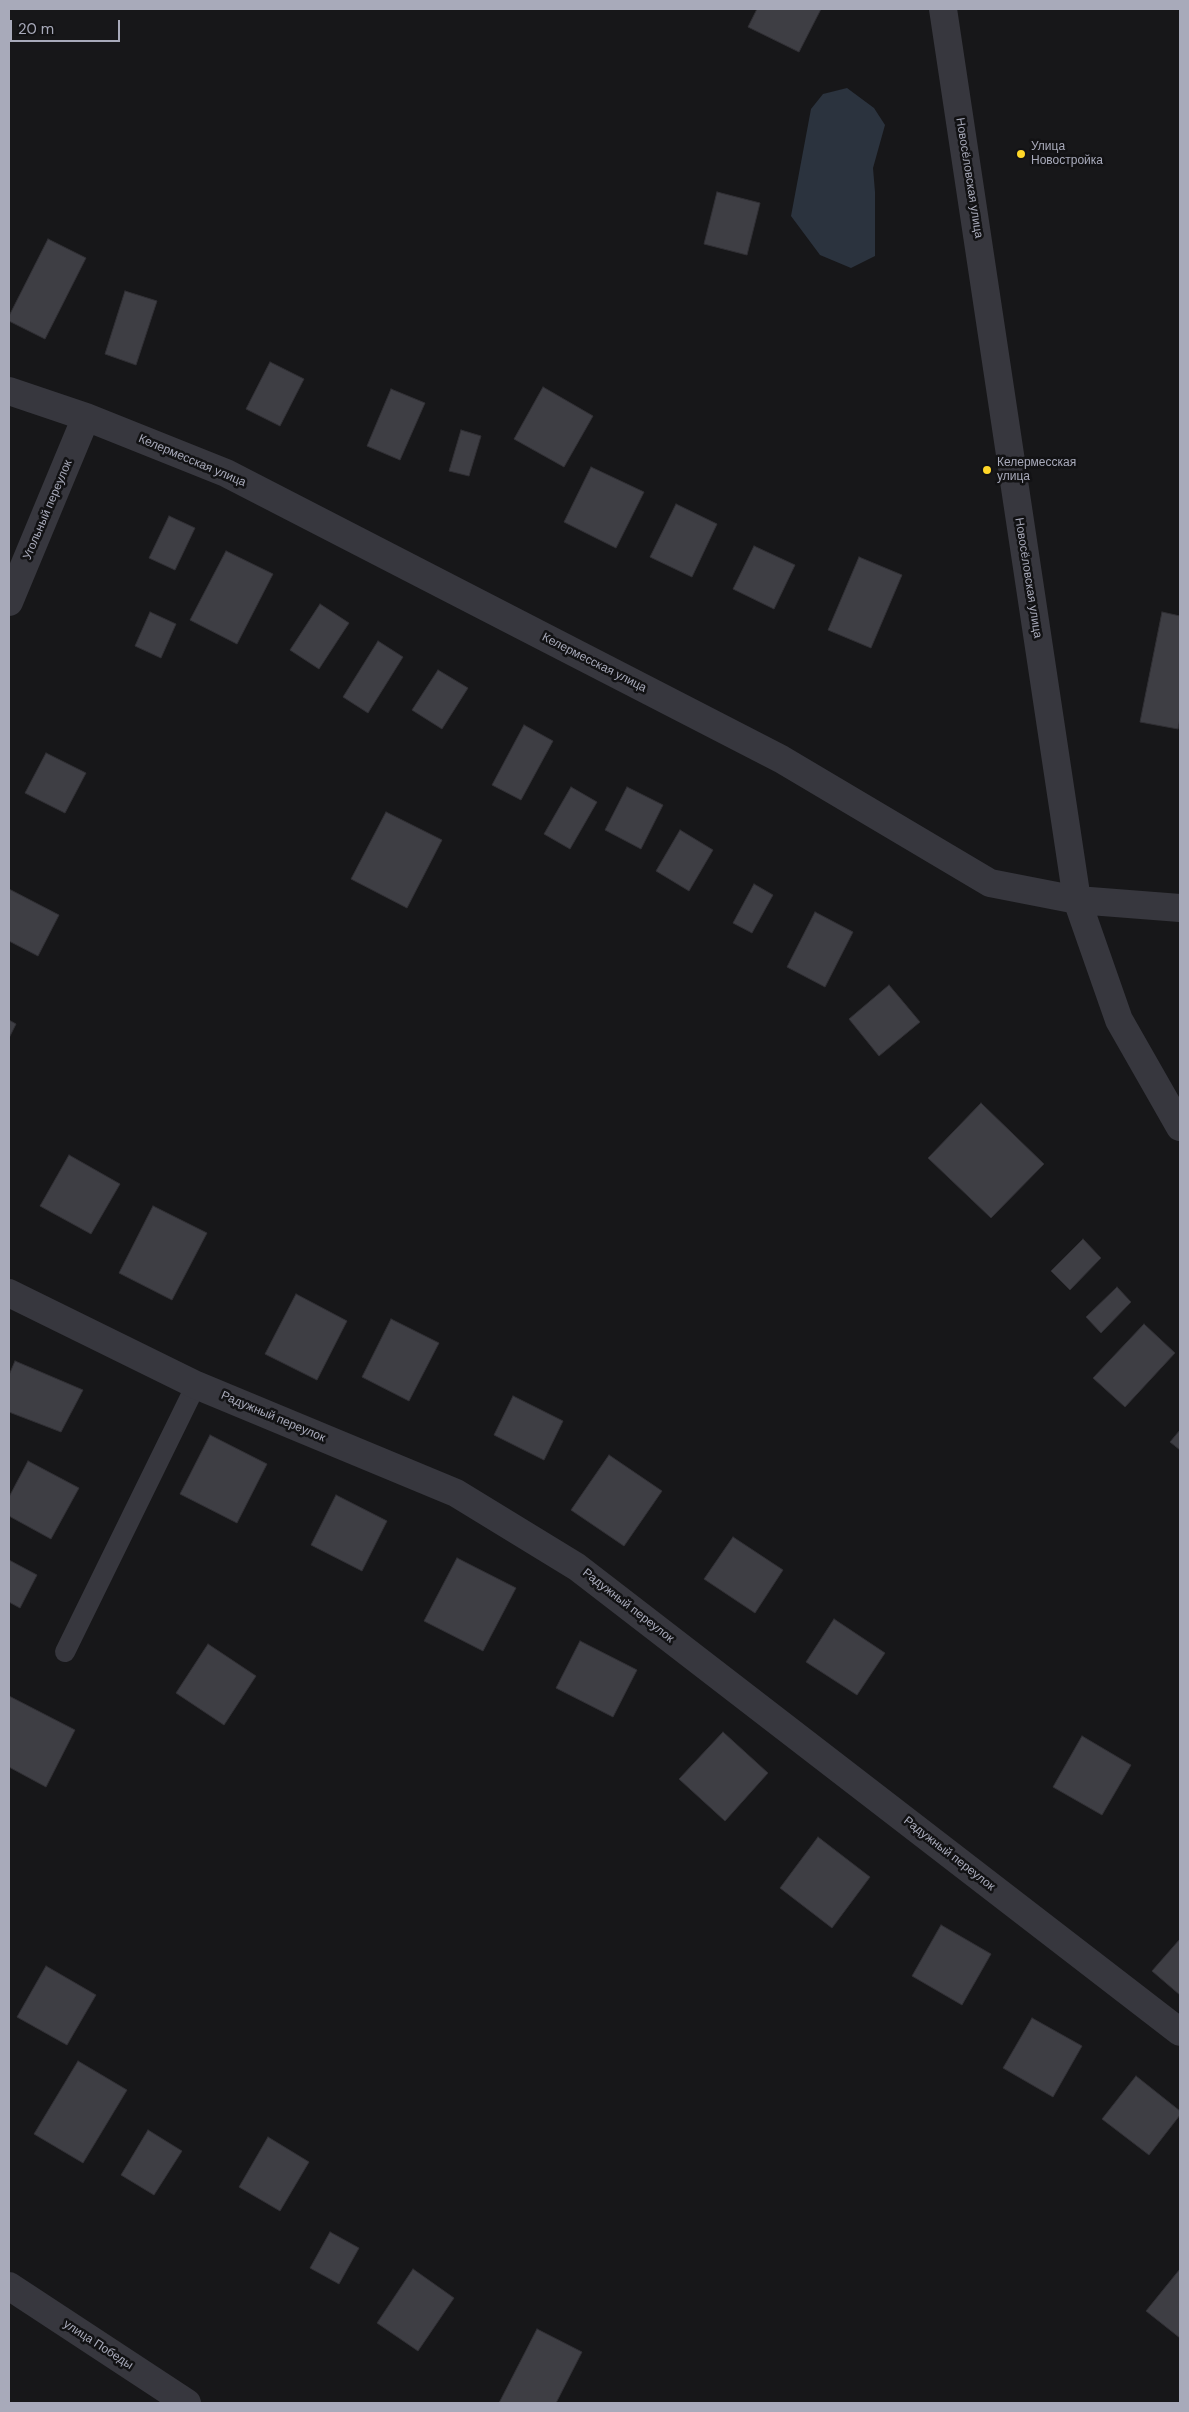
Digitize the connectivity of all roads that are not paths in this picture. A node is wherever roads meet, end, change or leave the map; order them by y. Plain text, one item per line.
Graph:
1 (943, 9) edge
2 (9, 391) edge
3 (86, 417) junction
4 (9, 602) edge
5 (1076, 900) junction
6 (1180, 908) edge
7 (1180, 1127) edge
8 (9, 1292) edge
9 (196, 1385) junction
10 (65, 1652) dead end
11 (1180, 2032) edge
12 (9, 2286) edge
13 (187, 2403) edge

1 - 5 street, Новосёловская улица
2 - 3 street, Келермесская улица
3 - 4 street, Угольный переулок
3 - 5 street, Келермесская улица
5 - 6 street, Келермесская улица
5 - 7 street, Новосёловская улица
8 - 9 street, Радужный переулок
9 - 10 lane
9 - 11 street, Радужный переулок
12 - 13 street, улица Победы

